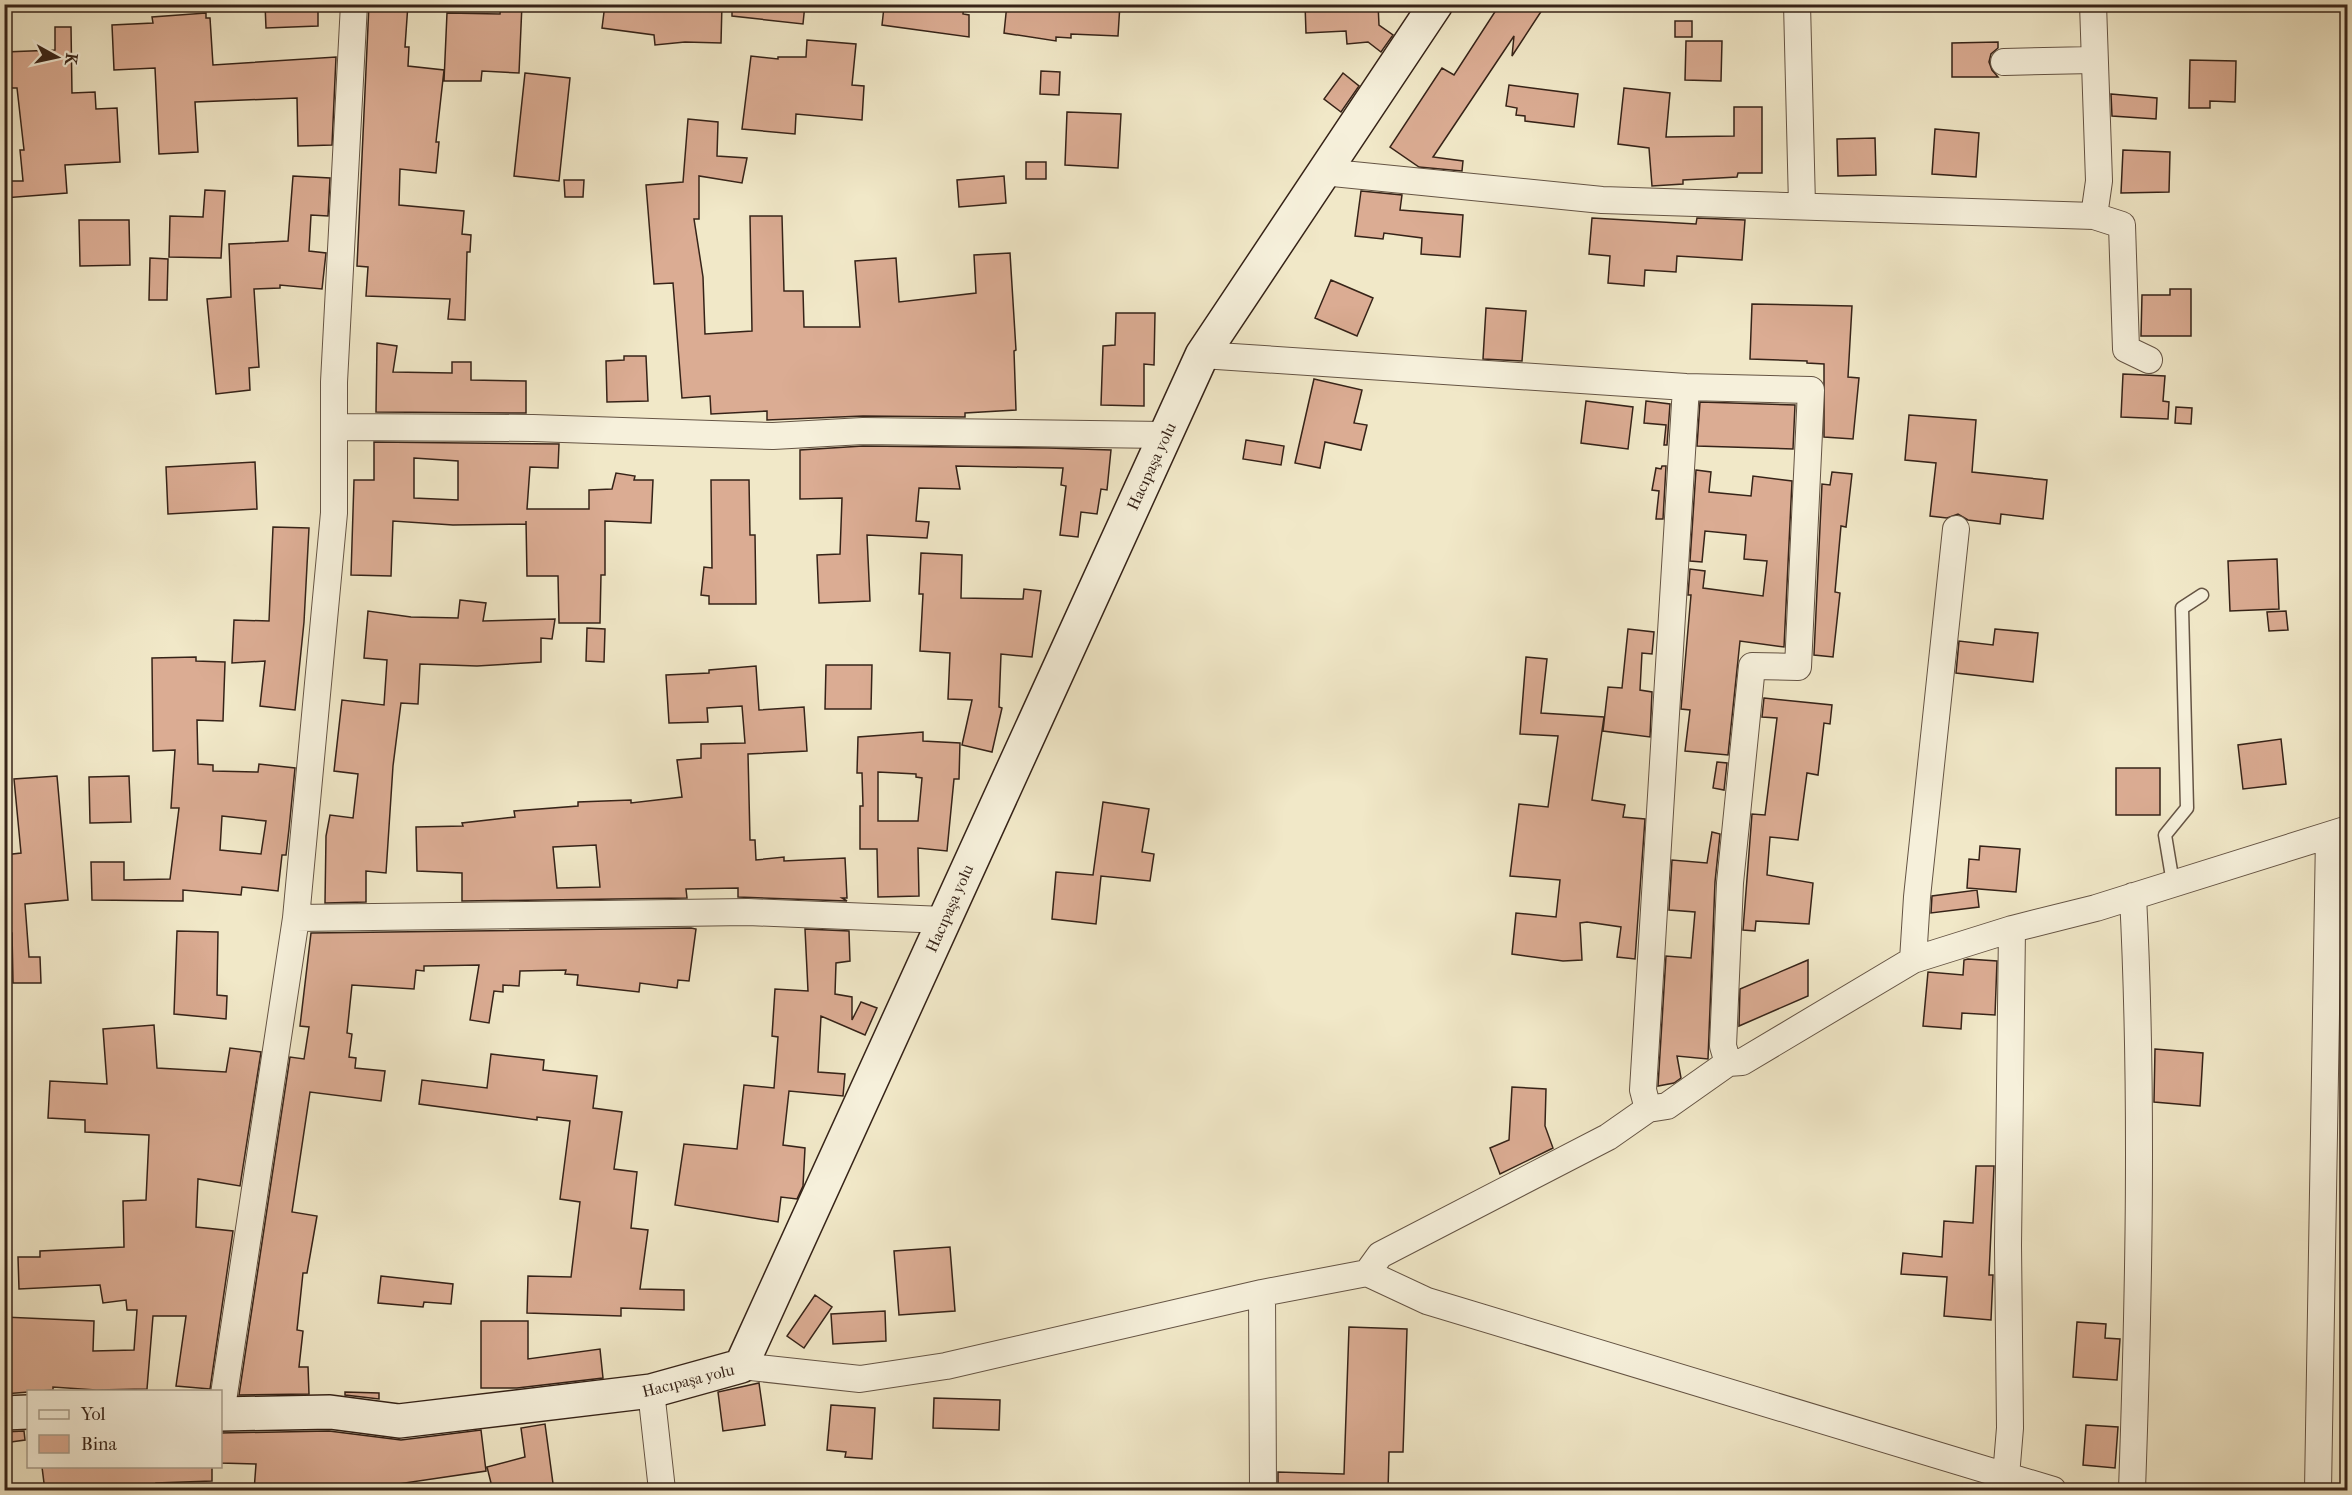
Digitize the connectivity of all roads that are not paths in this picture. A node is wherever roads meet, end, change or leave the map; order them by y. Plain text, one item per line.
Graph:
1 (354, 4) edge
2 (1436, 4) edge
3 (1797, 4) edge
4 (2093, 4) edge
5 (2093, 60) junction
6 (2004, 62) dead end
7 (1323, 172) junction
8 (1802, 205) junction
9 (2094, 216) junction
10 (1202, 355) junction
11 (2149, 360) dead end
12 (1686, 387) junction
13 (334, 427) junction
14 (1164, 435) junction
15 (1956, 529) dead end
16 (2202, 595) dead end
17 (2338, 832) edge
18 (2173, 883) junction
19 (2133, 896) junction
20 (296, 918) junction
21 (944, 920) junction
22 (2012, 929) junction
23 (1913, 960) junction
24 (1728, 1063) junction
25 (1648, 1109) junction
26 (1367, 1273) junction
27 (1262, 1293) junction
28 (741, 1366) junction
29 (651, 1392) junction
30 (222, 1407) edge
31 (27, 1412) edge
32 (4, 1413) edge
33 (222, 1414) edge
34 (2006, 1476) junction
35 (662, 1491) edge
36 (1263, 1491) edge
37 (2053, 1491) edge
38 (2132, 1491) edge
39 (2318, 1491) edge

1 - 13 street
2 - 7 main road, Hacıpaşa yolu
3 - 8 street
4 - 5 street
5 - 6 street
5 - 9 street
7 - 8 street
7 - 10 main road, Hacıpaşa yolu
8 - 9 street
9 - 11 street
10 - 12 street
10 - 14 main road, Hacıpaşa yolu
12 - 24 street
12 - 25 street
13 - 14 street
13 - 20 street
14 - 21 main road, Hacıpaşa yolu
15 - 23 street
16 - 18 lane
17 - 18 street
17 - 39 street
18 - 19 street
19 - 22 street
19 - 38 street
20 - 21 street
20 - 30 street
21 - 28 main road, Hacıpaşa yolu
22 - 23 street
22 - 34 street
23 - 24 street
24 - 25 street
25 - 26 street
26 - 27 street
26 - 34 street
27 - 28 street
27 - 36 street
28 - 29 main road, Hacıpaşa yolu
29 - 33 main road, Hacıpaşa yolu
29 - 35 street
31 - 32 main road
34 - 37 street

